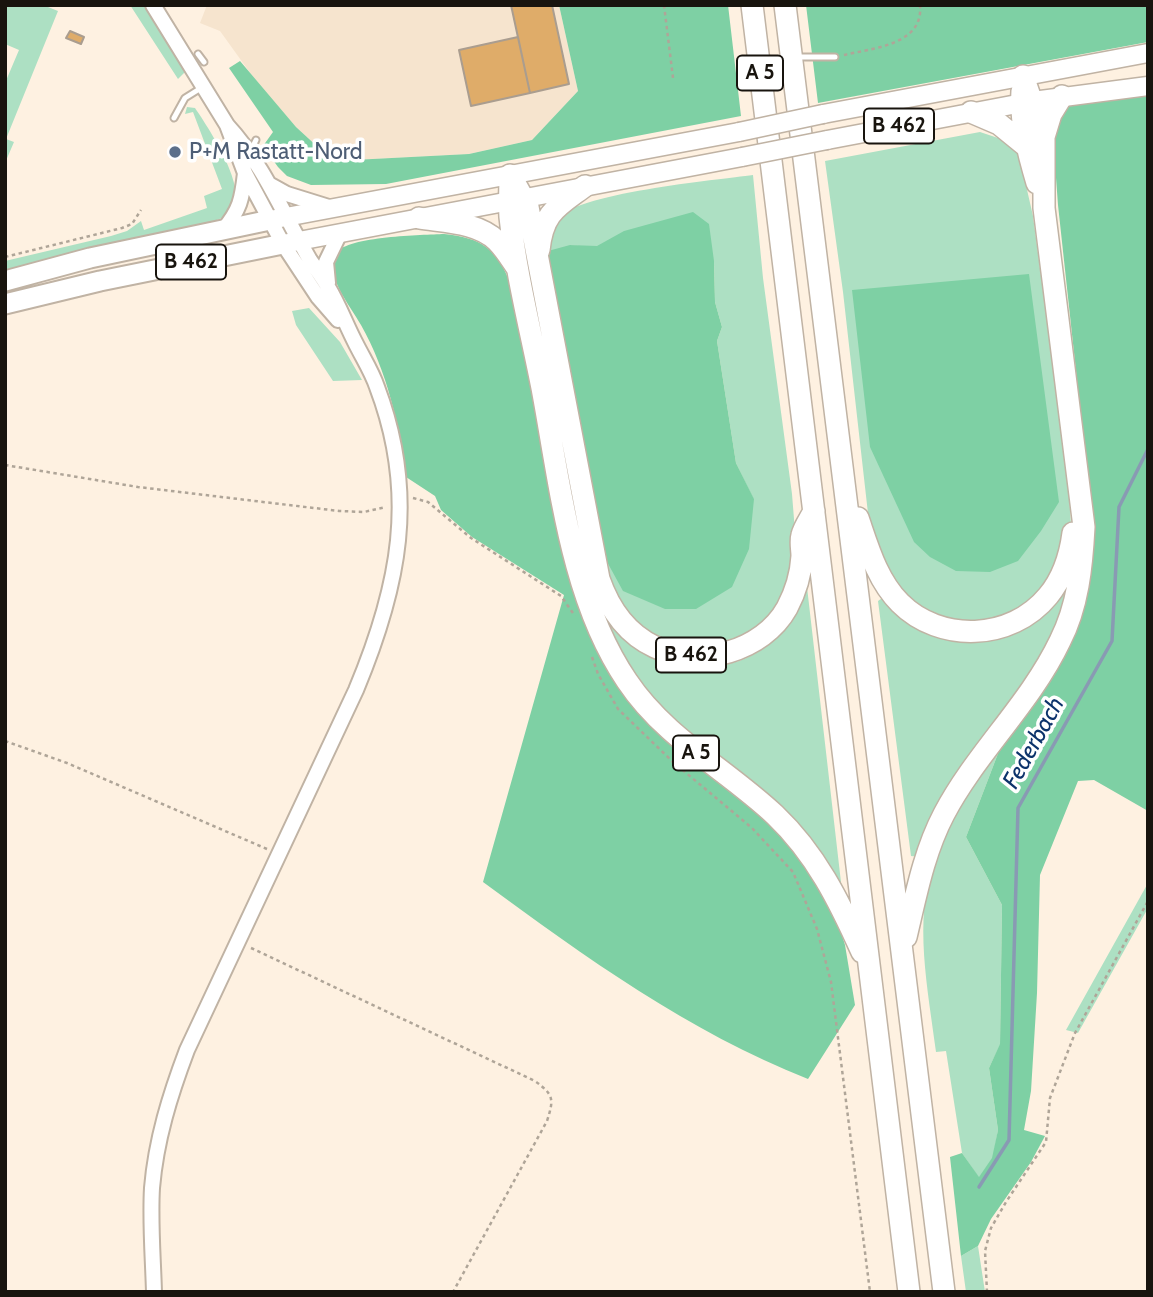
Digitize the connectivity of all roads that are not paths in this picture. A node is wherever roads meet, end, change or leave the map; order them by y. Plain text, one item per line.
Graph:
1 (153, 5) edge
2 (752, 5) edge
3 (785, 5) edge
4 (1148, 53) edge
5 (198, 54) dead end
6 (791, 57) junction
7 (835, 57) road end
8 (204, 62) dead end
9 (1023, 76) junction
10 (204, 86) junction
11 (1148, 86) edge
12 (1062, 96) junction
13 (1027, 102) junction
14 (971, 112) junction
15 (174, 118) dead end
16 (228, 125) junction
17 (1035, 142) junction
18 (246, 173) junction
19 (510, 174) junction
20 (269, 184) junction
21 (585, 186) junction
22 (517, 199) junction
23 (333, 208) junction
24 (279, 218) junction
25 (419, 218) junction
26 (223, 230) junction
27 (340, 233) junction
28 (291, 242) junction
29 (528, 268) junction
30 (5, 281) edge
31 (329, 288) junction
32 (5, 304) edge
33 (350, 333) junction
34 (1077, 471) junction
35 (843, 475) junction
36 (814, 511) junction
37 (903, 953) junction
38 (870, 970) junction
39 (155, 1292) edge
40 (909, 1292) edge
41 (944, 1292) edge

1 - 10 street
2 - 36 highway, A 5
3 - 6 highway, A 5
4 - 9 main road, B 462
5 - 8 lane
6 - 7 lane
6 - 35 highway, A 5
9 - 13 highway
9 - 19 main road, B 462, bridge
10 - 15 lane
10 - 16 street
11 - 12 main road, B 462
12 - 13 main road, B 462
12 - 17 highway
13 - 14 main road, B 462
13 - 17 highway
14 - 17 highway
14 - 21 main road, B 462, bridge
16 - 18 street
16 - 20 street
17 - 34 highway
18 - 24 street
18 - 26 street
19 - 22 highway
19 - 23 main road, B 462
20 - 23 street
20 - 24 street
21 - 22 main road, B 462
21 - 29 highway, B 462
22 - 25 main road, B 462
22 - 29 highway, A 5
23 - 24 main road, B 462
24 - 26 highway, B 462
24 - 28 street
25 - 27 main road, B 462
25 - 29 highway, A 5
26 - 30 highway, B 462
27 - 28 main road, B 462
27 - 31 street
28 - 31 street
28 - 32 highway, B 462
28 - 33 street
29 - 36 highway, B 462
29 - 38 highway, A 5
31 - 33 street
33 - 39 street
34 - 35 highway, A 5
34 - 37 highway
35 - 37 highway, A 5
36 - 38 highway, A 5
37 - 41 highway, A 5
38 - 40 highway, A 5

